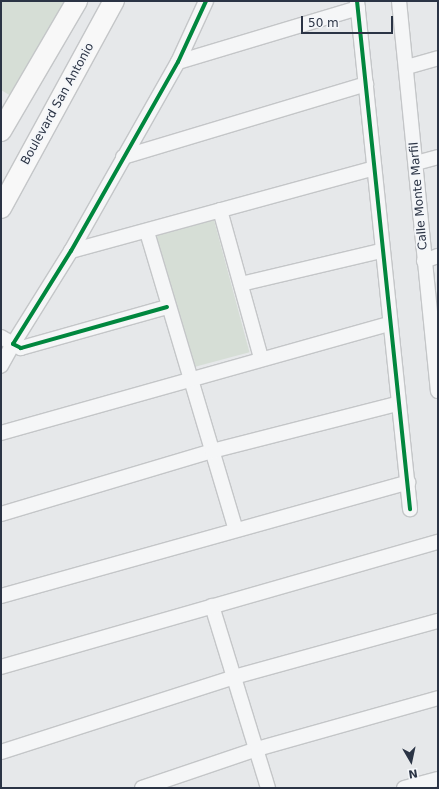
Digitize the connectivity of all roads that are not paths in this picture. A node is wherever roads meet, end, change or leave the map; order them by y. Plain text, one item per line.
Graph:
1 (78, 1) edge
2 (114, 1) edge
3 (206, 1) edge
4 (399, 1) edge
5 (358, 5) edge
6 (438, 58) edge
7 (178, 62) junction
8 (407, 67) junction
9 (366, 84) junction
10 (1, 131) edge
11 (123, 157) junction
12 (438, 157) edge
13 (416, 163) junction
14 (374, 168) junction
15 (1, 208) edge
16 (220, 210) junction
17 (147, 232) junction
18 (71, 251) junction
19 (381, 251) junction
20 (438, 256) edge
21 (424, 260) junction
22 (241, 284) junction
23 (167, 306) junction
24 (389, 324) junction
25 (7, 340) edge
26 (261, 358) junction
27 (436, 358) edge
28 (1, 366) edge
29 (190, 378) junction
30 (438, 391) edge
31 (397, 404) junction
32 (1, 433) edge
33 (212, 451) junction
34 (408, 482) junction
35 (410, 509) dead end
36 (1, 514) edge
37 (235, 528) junction
38 (438, 542) edge
39 (1, 596) edge
40 (212, 606) junction
41 (438, 621) edge
42 (1, 667) edge
43 (234, 677) junction
44 (438, 698) edge
45 (256, 749) junction
46 (1, 752) edge
47 (438, 778) edge
48 (142, 788) edge
49 (268, 788) edge
50 (404, 788) edge

1 - 10 street
2 - 15 street, Boulevard San Antonio
3 - 7 street
4 - 8 street, Calle Monte Marfil
5 - 7 street
5 - 9 street
6 - 8 street
7 - 11 street
8 - 13 street, Calle Monte Marfil
9 - 11 street
9 - 14 street
11 - 18 street
12 - 13 street
13 - 21 street, Calle Monte Marfil
14 - 16 street
14 - 19 street
16 - 17 street
16 - 22 street
17 - 18 street
17 - 23 street
18 - 25 street
19 - 22 street
19 - 24 street
20 - 21 street
21 - 27 street, Calle Monte Marfil
22 - 26 street
23 - 25 street
23 - 29 street
24 - 26 street
24 - 31 street
25 - 28 street
26 - 29 street
27 - 30 street, Calle Monte Marfil
29 - 32 street
29 - 33 street
31 - 33 street
31 - 34 street
33 - 36 street
33 - 37 street
34 - 35 street
34 - 37 street
37 - 39 street
38 - 40 street
40 - 42 street
40 - 43 street
41 - 43 street
43 - 45 street
43 - 46 street
44 - 45 street
45 - 48 street
45 - 49 street
47 - 50 street

